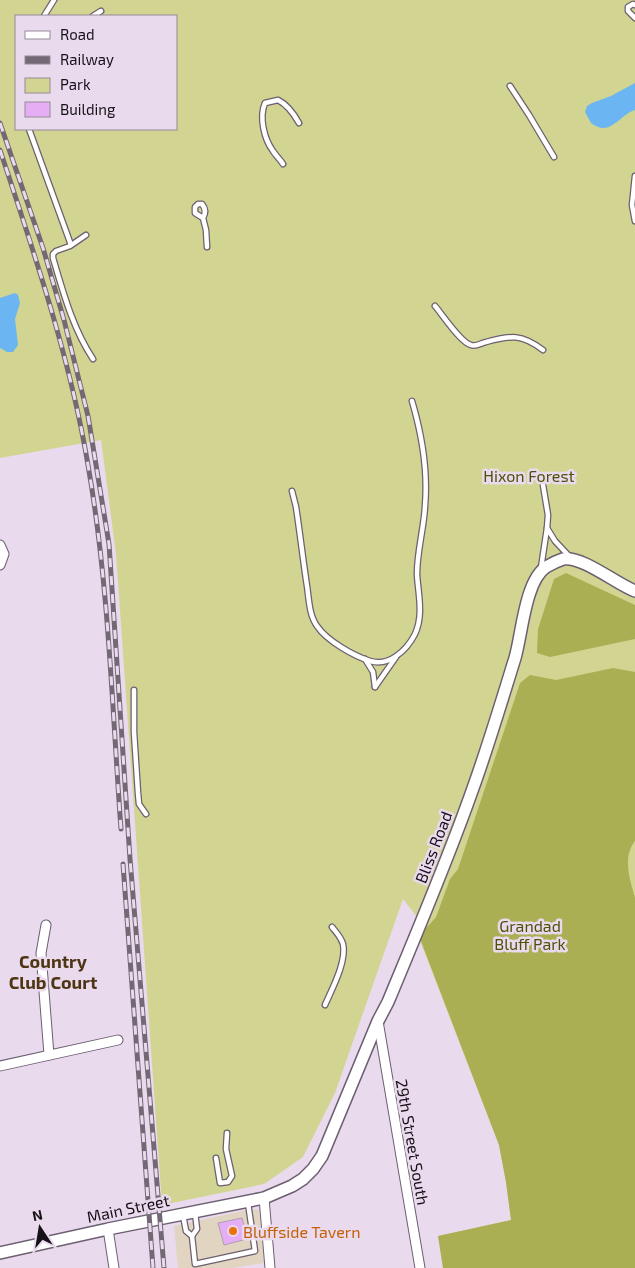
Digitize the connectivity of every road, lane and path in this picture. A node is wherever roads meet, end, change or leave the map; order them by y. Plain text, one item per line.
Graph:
1 (54, 0) edge
2 (635, 5) edge
3 (101, 11) dead end
4 (45, 15) edge
5 (95, 15) edge
6 (635, 18) edge
7 (510, 86) dead end
8 (299, 123) dead end
9 (29, 130) edge
10 (554, 157) dead end
11 (283, 164) dead end
12 (635, 176) edge
13 (203, 218) dead end
14 (635, 221) edge
15 (86, 235) dead end
16 (71, 245) junction
17 (207, 247) dead end
18 (435, 306) dead end
19 (543, 350) dead end
20 (94, 359) dead end
21 (412, 401) dead end
22 (543, 485) dead end
23 (292, 491) dead end
24 (547, 528) junction
25 (0, 545) edge
26 (574, 560) junction
27 (0, 565) edge
28 (540, 572) junction
29 (635, 591) edge
30 (397, 656) junction
31 (365, 659) junction
32 (134, 690) dead end
33 (146, 814) dead end
34 (46, 925) dead end
35 (332, 927) dead end
36 (325, 1005) dead end
37 (378, 1020) junction
38 (118, 1040) dead end
39 (49, 1055) junction
40 (0, 1066) edge
41 (227, 1133) dead end
42 (216, 1158) dead end
43 (264, 1198) junction
44 (247, 1201) junction
45 (194, 1212) junction
46 (182, 1214) junction
47 (108, 1229) junction
48 (192, 1236) junction
49 (0, 1253) edge
50 (114, 1268) edge
51 (270, 1268) edge
52 (420, 1268) edge

1 - 4 lane
2 - 6 lane
3 - 5 lane
7 - 10 lane
8 - 11 lane
9 - 16 lane
12 - 14 lane
13 - 17 lane
15 - 16 lane
16 - 20 lane
18 - 19 lane
21 - 30 lane
22 - 24 lane
23 - 31 lane
24 - 26 lane
24 - 28 lane
25 - 27 street
26 - 28 street
26 - 29 street
28 - 37 street, Bliss Road
30 - 31 lane
30 - 31 lane
32 - 33 lane
34 - 39 street
35 - 36 lane
37 - 43 street, Bliss Road
37 - 52 street, 29th Street South
38 - 39 street
39 - 40 street
41 - 42 lane
43 - 44 street, Main Street
43 - 51 street
44 - 45 street, Main Street
44 - 48 lane
45 - 46 street, Main Street
45 - 48 lane
46 - 47 street, Main Street
46 - 48 lane
47 - 49 street, Main Street
47 - 50 street

